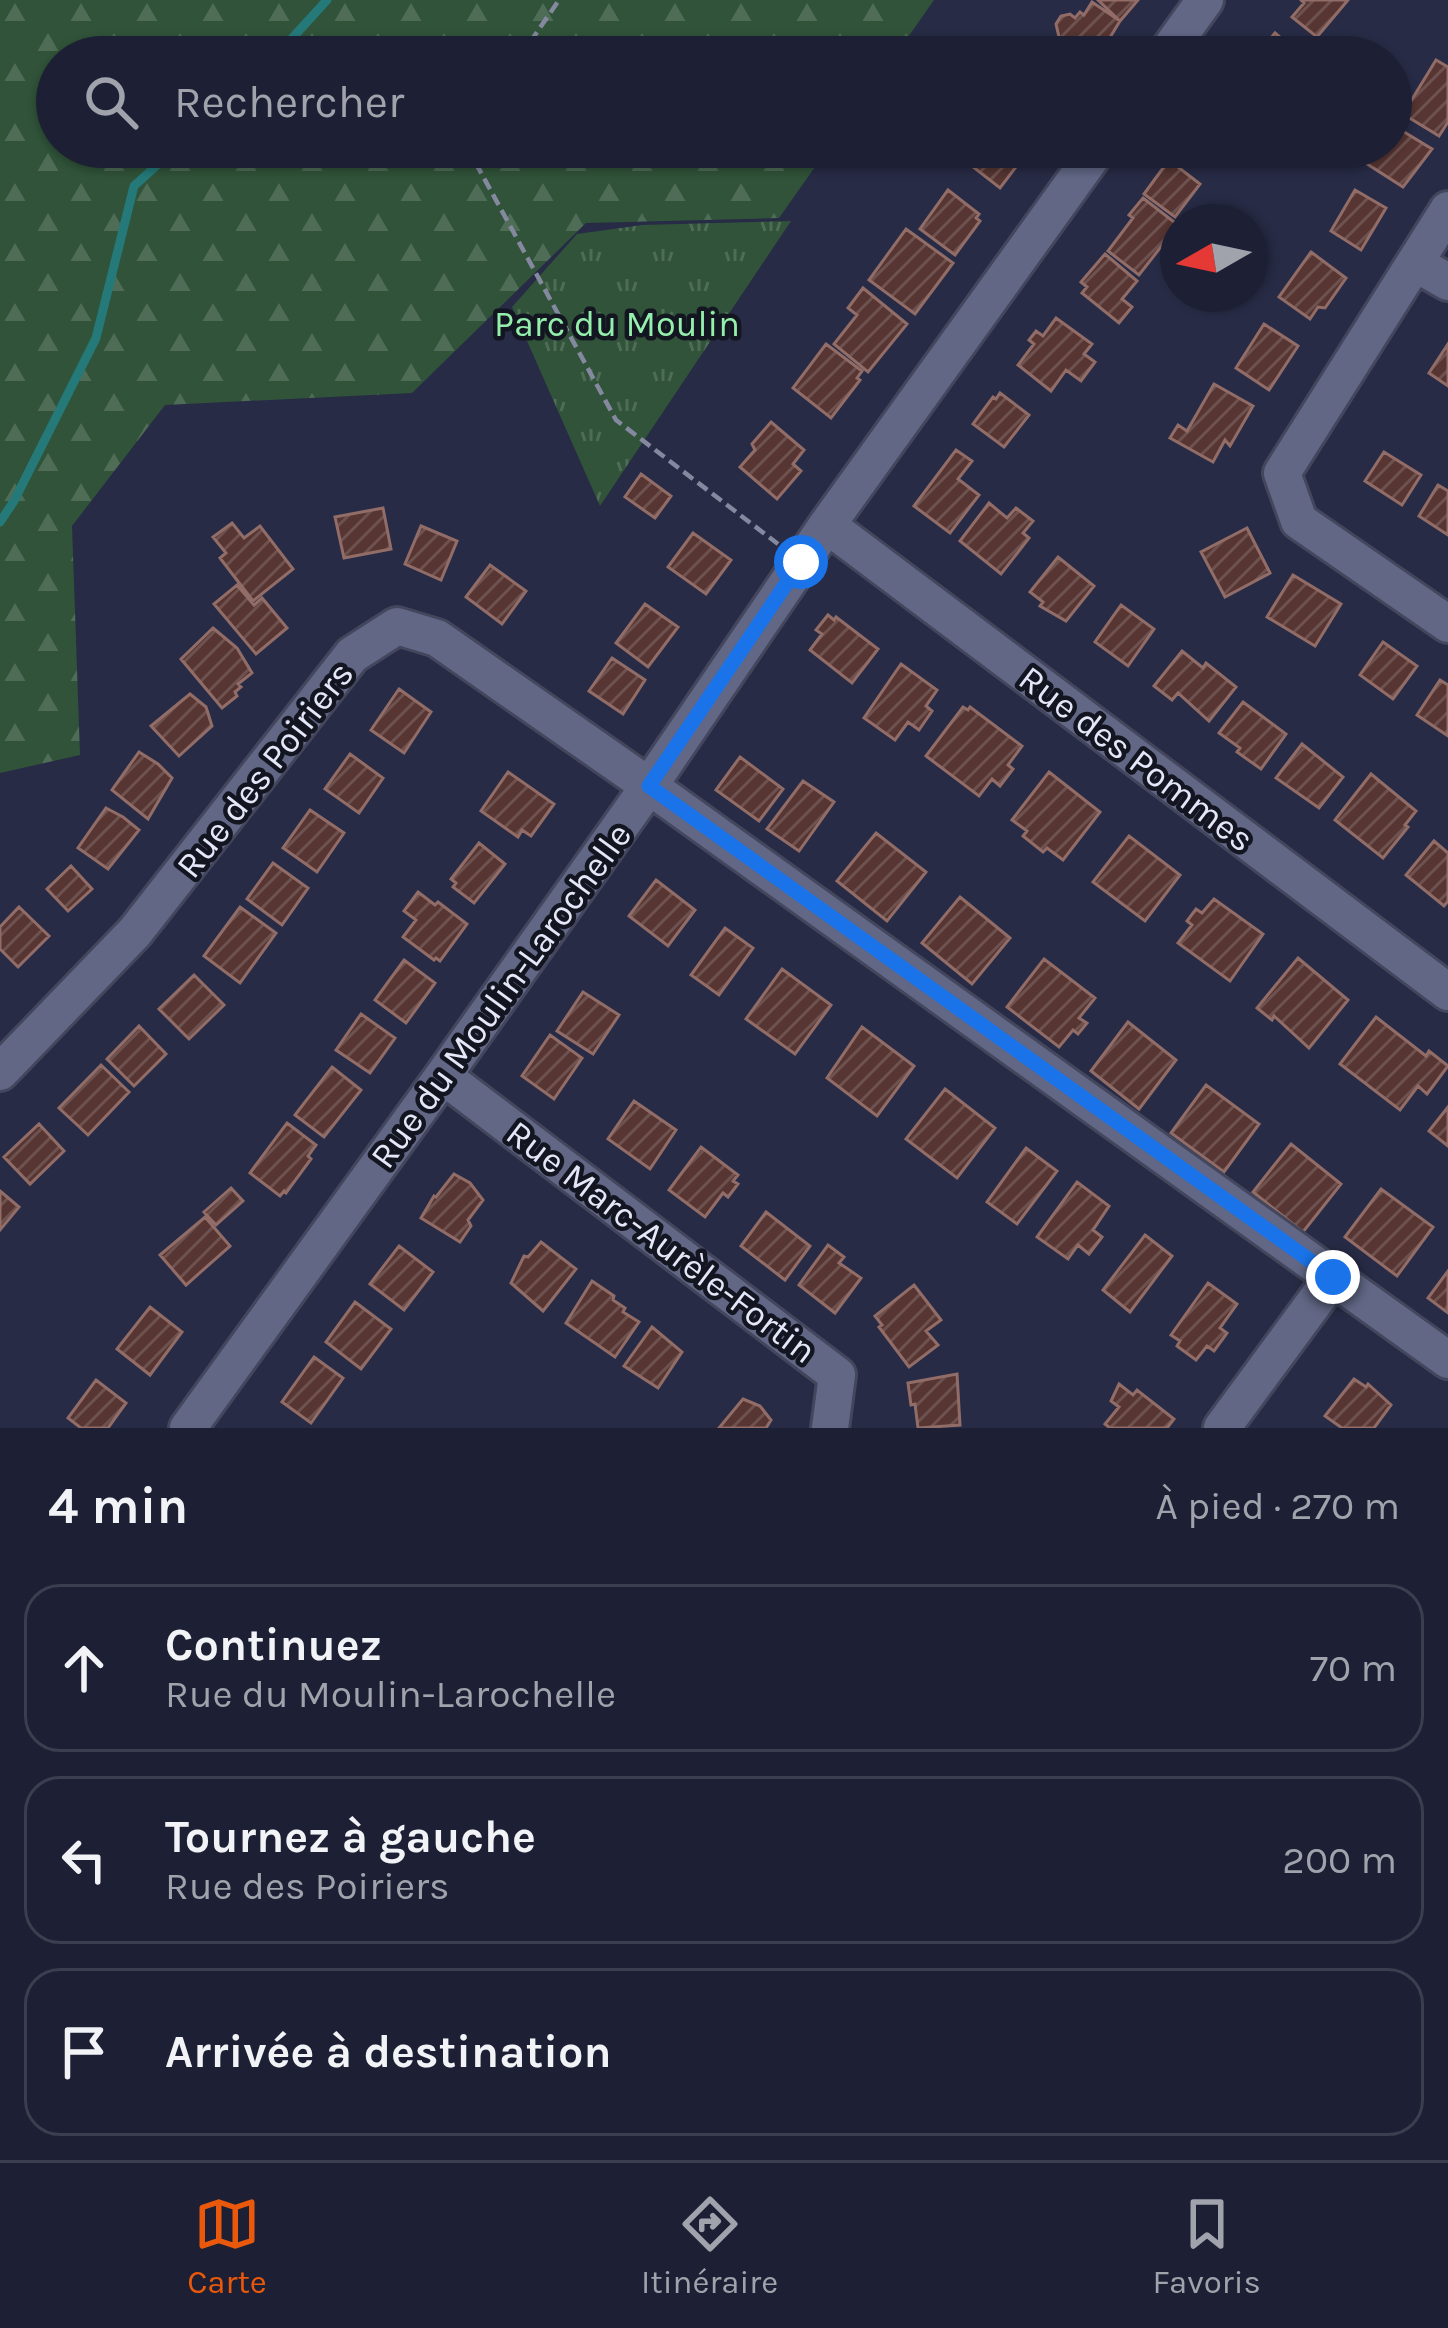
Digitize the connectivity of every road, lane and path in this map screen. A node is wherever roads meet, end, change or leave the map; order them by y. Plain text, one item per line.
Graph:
1 (559, 0) edge
2 (1204, 0) edge
3 (534, 36) edge
4 (1178, 36) edge
5 (478, 168) edge
6 (1084, 168) edge
7 (1448, 210) edge
8 (1415, 262) junction
9 (1448, 282) edge
10 (827, 525) junction
11 (801, 562) junction
12 (1448, 624) edge
13 (649, 786) junction
14 (1448, 992) edge
15 (0, 1072) edge
16 (443, 1076) junction
17 (1333, 1277) junction
18 (1448, 1360) edge
19 (188, 1428) edge
20 (830, 1428) edge
21 (1222, 1428) edge

1 - 3 path
2 - 4 street
5 - 11 path
6 - 10 street, Rue du Moulin-Larochelle
7 - 8 street
8 - 9 street
8 - 12 street
10 - 11 street, Rue du Moulin-Larochelle
10 - 14 street, Rue des Pommes
11 - 13 street, Rue du Moulin-Larochelle
13 - 15 street, Rue des Poiriers
13 - 16 street, Rue du Moulin-Larochelle
13 - 17 street, Rue des Poiriers
16 - 19 street, Rue du Moulin-Larochelle
16 - 20 street, Rue Marc-Aurèle-Fortin
17 - 18 street, Rue des Poiriers
17 - 21 street

